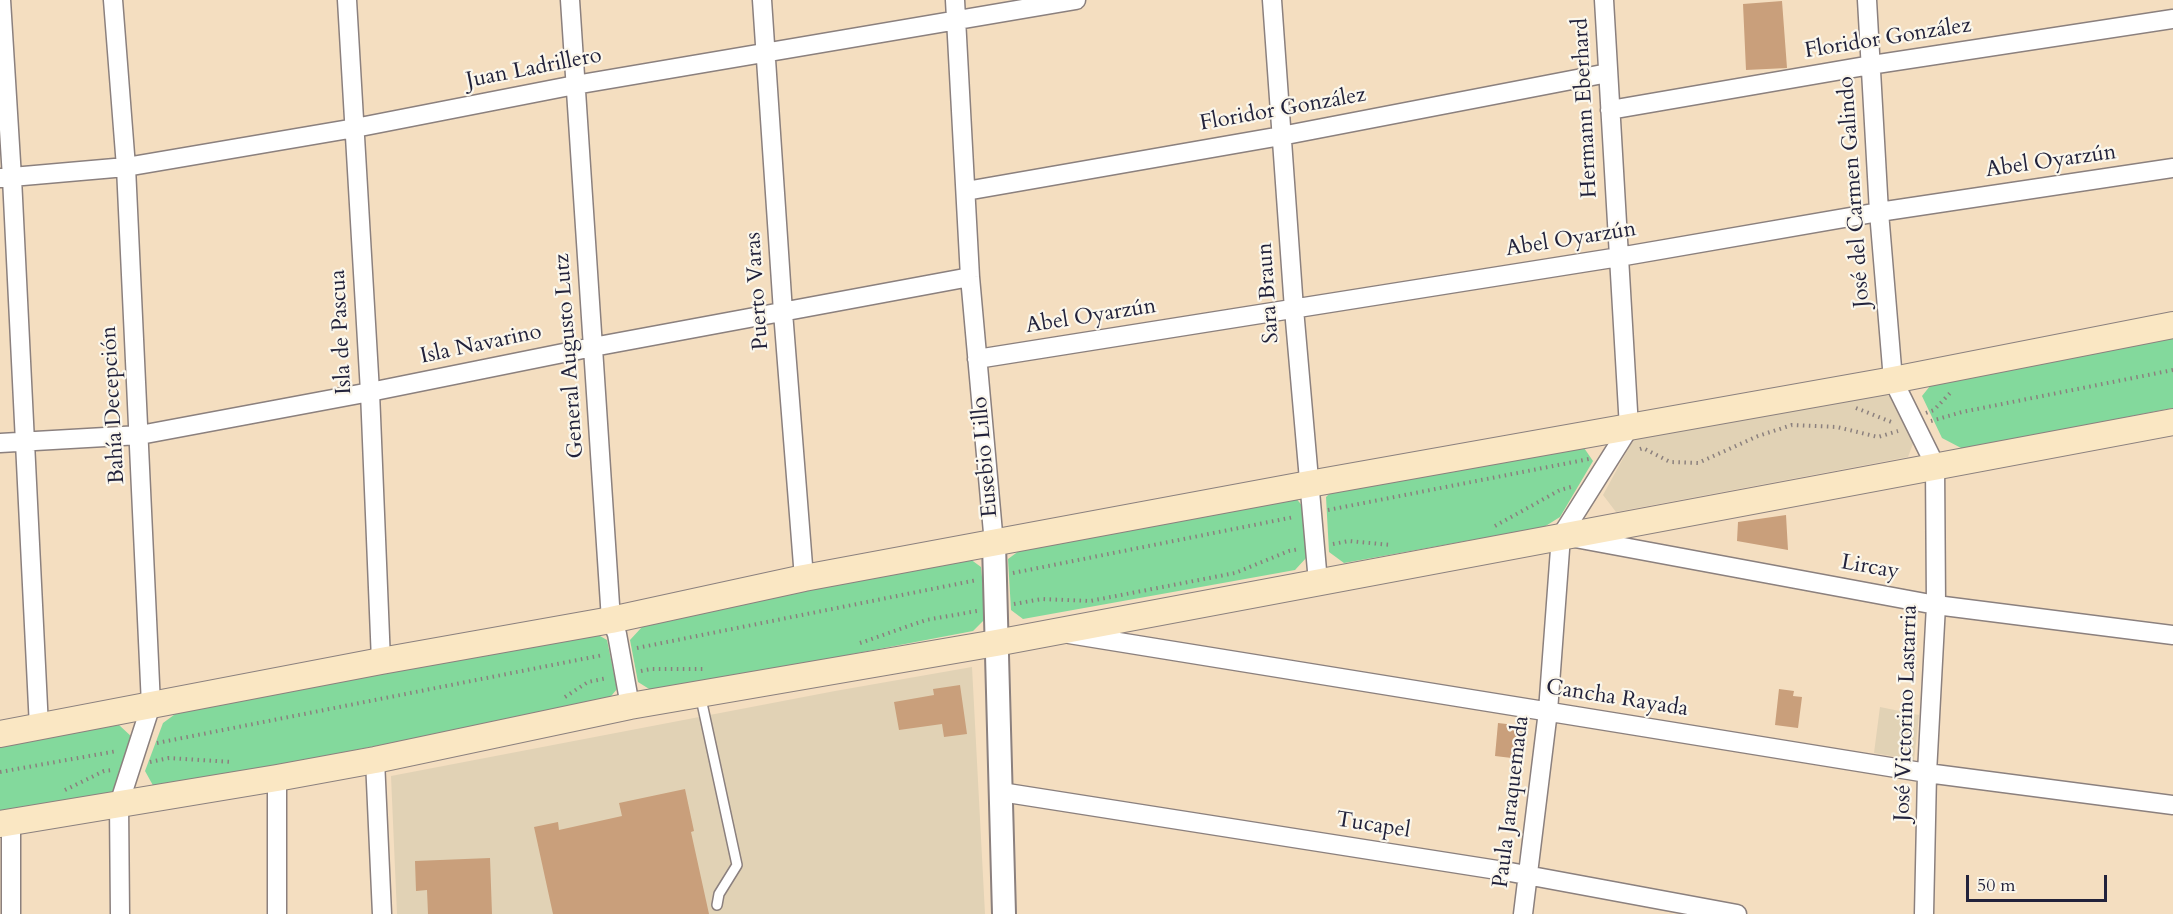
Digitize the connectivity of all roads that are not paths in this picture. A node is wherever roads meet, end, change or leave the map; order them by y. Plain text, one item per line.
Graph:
1 (1, 0) edge
2 (113, 0) edge
3 (347, 0) edge
4 (570, 0) edge
5 (762, 0) edge
6 (955, 0) edge
7 (1076, 0) edge
8 (1272, 0) edge
9 (1604, 0) edge
10 (1868, 0) edge
11 (2173, 19) edge
12 (956, 21) junction
13 (767, 54) junction
14 (1871, 65) junction
15 (1608, 73) junction
16 (575, 85) junction
17 (1610, 110) junction
18 (355, 128) junction
19 (1281, 136) junction
20 (126, 167) junction
21 (2173, 168) edge
22 (6, 178) edge
23 (966, 191) junction
24 (1879, 212) junction
25 (1619, 257) junction
26 (970, 277) junction
27 (1294, 309) junction
28 (783, 312) junction
29 (2173, 325) edge
30 (593, 346) junction
31 (977, 359) junction
32 (1893, 380) junction
33 (370, 392) junction
34 (2173, 422) edge
35 (140, 435) junction
36 (1638, 440) junction
37 (25, 442) junction
38 (0, 443) edge
39 (1935, 465) junction
40 (1309, 484) junction
41 (1561, 536) junction
42 (994, 544) junction
43 (804, 578) junction
44 (1318, 582) junction
45 (1936, 605) junction
46 (611, 620) junction
47 (1055, 631) junction
48 (2173, 635) edge
49 (996, 643) junction
50 (381, 661) junction
51 (700, 694) junction
52 (152, 705) junction
53 (630, 706) junction
54 (1548, 711) junction
55 (39, 727) junction
56 (0, 734) edge
57 (375, 760) junction
58 (1927, 773) junction
59 (278, 778) junction
60 (1001, 792) junction
61 (119, 804) junction
62 (2173, 805) edge
63 (5, 823) edge
64 (1528, 875) junction
65 (717, 905) dead end
66 (11, 914) edge
67 (120, 914) edge
68 (277, 914) edge
69 (382, 914) edge
70 (1004, 914) edge
71 (1523, 914) edge
72 (1737, 914) edge
73 (1924, 914) edge

1 - 22 street
2 - 20 street, Bahía Decepción
3 - 18 street, Isla de Pascua
4 - 16 street, General Augusto Lutz
5 - 13 street, Puerto Varas
6 - 12 street, Eusebio Lillo
7 - 12 street, Juan Ladrillero
8 - 19 street, Sara Braun
9 - 15 street, Hermann Eberhard
10 - 14 street, José del Carmen Galindo
11 - 14 street, Floridor González
12 - 13 street, Juan Ladrillero
12 - 23 street, Eusebio Lillo
13 - 16 street, Juan Ladrillero
13 - 28 street, Puerto Varas
14 - 17 street, Floridor González
14 - 24 street, José del Carmen Galindo
15 - 17 street, Hermann Eberhard
15 - 19 street, Floridor González
16 - 18 street, Juan Ladrillero
16 - 30 street, General Augusto Lutz
17 - 25 street, Hermann Eberhard
18 - 20 street, Juan Ladrillero
18 - 33 street, Isla de Pascua
19 - 23 street, Floridor González
19 - 27 street, Sara Braun
20 - 22 street, Juan Ladrillero
20 - 35 street, Bahía Decepción
21 - 24 street, Abel Oyarzún
22 - 37 street
23 - 26 street, Eusebio Lillo
24 - 25 street, Abel Oyarzún
24 - 32 street, José del Carmen Galindo
25 - 27 street, Abel Oyarzún
25 - 36 street, Hermann Eberhard
26 - 28 street, Isla Navarino
26 - 31 street, Eusebio Lillo
27 - 31 street, Abel Oyarzún
27 - 40 street, Sara Braun
28 - 30 street, Isla Navarino
28 - 43 street, Puerto Varas
29 - 32 main road
30 - 33 street, Isla Navarino
30 - 46 street, General Augusto Lutz
31 - 42 street, Eusebio Lillo
32 - 36 main road
32 - 39 street, José Victorino Lastarria
33 - 35 street, Isla Navarino
33 - 50 street, Isla de Pascua
34 - 39 main road
35 - 37 street, Isla Navarino
35 - 52 street, Bahía Decepción
36 - 40 main road
36 - 41 street, Paula Jaraquemada
37 - 38 street, Isla Navarino
37 - 55 street
39 - 41 main road
39 - 45 street, José Victorino Lastarria
40 - 42 main road
40 - 44 street, Sara Braun
41 - 44 main road
41 - 45 street, Lircay
41 - 54 street, Paula Jaraquemada
42 - 43 main road
42 - 49 street, Eusebio Lillo
43 - 46 main road
44 - 47 main road
45 - 48 street, Lircay
45 - 58 street, José Victorino Lastarria
46 - 50 main road
46 - 53 street, General Augusto Lutz
47 - 49 main road
47 - 54 street, Cancha Rayada
49 - 51 main road
49 - 60 street, Eusebio Lillo
50 - 52 main road
51 - 53 main road
51 - 65 lane
52 - 55 main road
52 - 61 street, Bahía Decepción
53 - 57 main road
54 - 58 street, Cancha Rayada
54 - 64 street, Paula Jaraquemada
55 - 56 main road
57 - 59 main road
57 - 69 street
58 - 62 street, Cancha Rayada
58 - 73 street, José Victorino Lastarria
59 - 61 main road
59 - 68 street
60 - 64 street, Tucapel
60 - 70 street, Eusebio Lillo
61 - 63 main road
61 - 67 street, Bahía Decepción
63 - 66 street
64 - 71 street, Paula Jaraquemada
64 - 72 street, Tucapel

